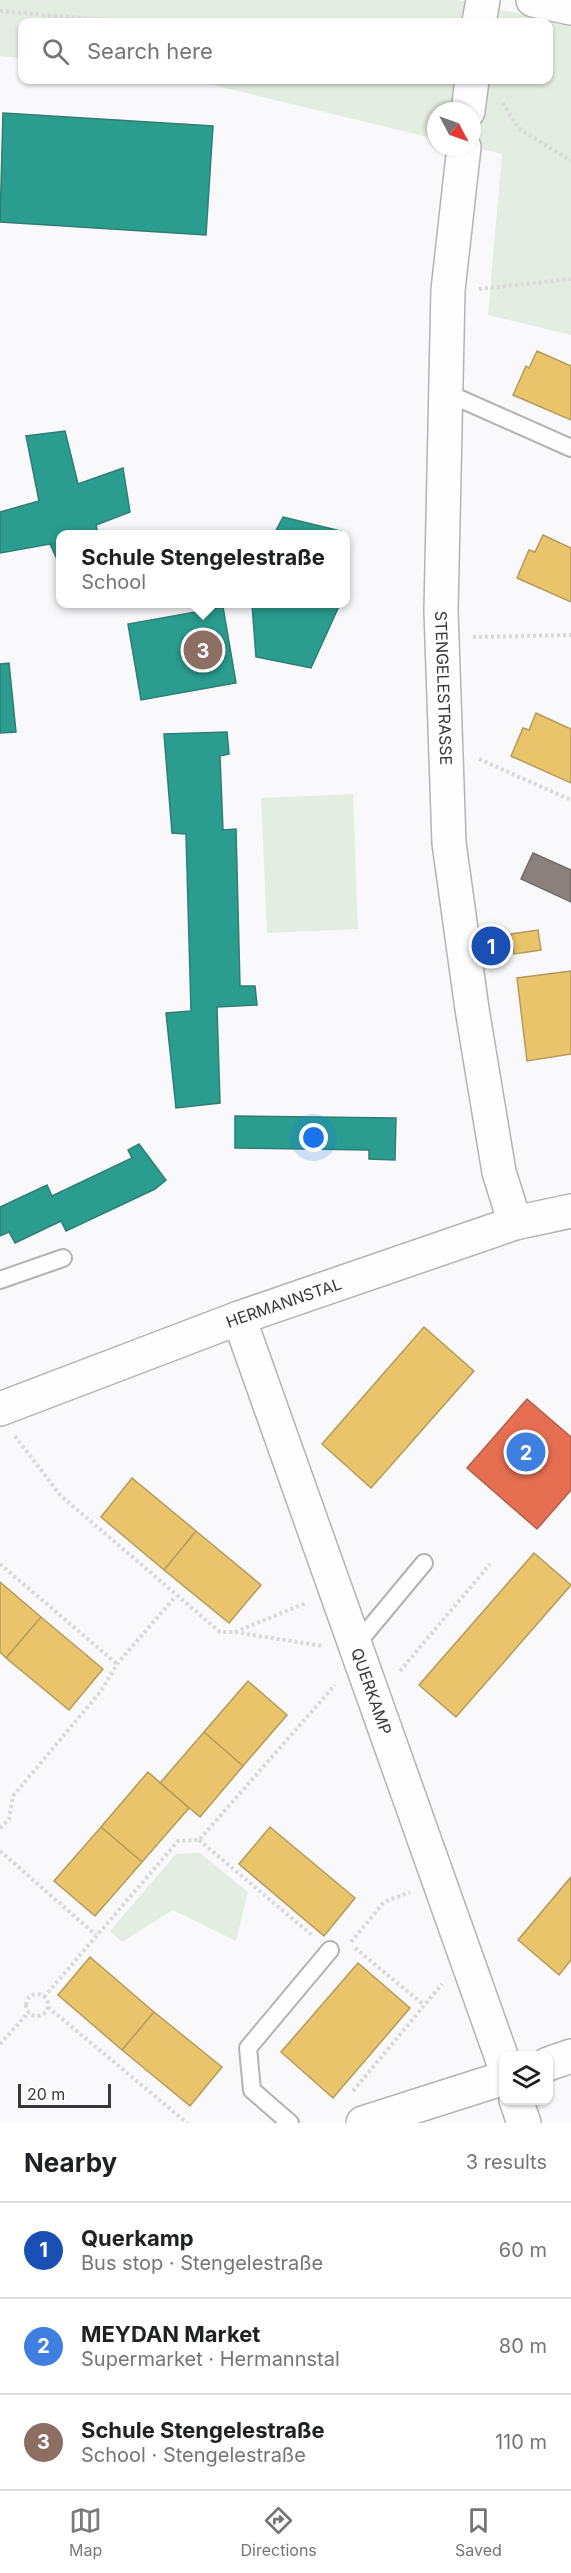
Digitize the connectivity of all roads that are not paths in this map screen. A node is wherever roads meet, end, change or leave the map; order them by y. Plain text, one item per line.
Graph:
1 (483, 0) edge
2 (532, 0) edge
3 (571, 8) edge
4 (480, 18) edge
5 (471, 84) edge
6 (469, 102) edge
7 (463, 156) edge
8 (447, 393) junction
9 (571, 448) edge
10 (571, 1211) edge
11 (515, 1223) junction
12 (63, 1258) dead end
13 (0, 1280) edge
14 (239, 1318) junction
15 (7, 1422) edge
16 (424, 1563) dead end
17 (357, 1651) junction
18 (330, 1950) road end
19 (499, 2051) edge
20 (571, 2056) edge
21 (553, 2063) edge
22 (499, 2079) edge
23 (518, 2105) edge
24 (354, 2111) edge
25 (290, 2123) edge
26 (524, 2123) edge

1 - 4 street
2 - 3 street
5 - 6 street
7 - 8 street, STENGELESTRASSE
8 - 9 lane
8 - 11 street, STENGELESTRASSE
10 - 11 street, HERMANNSTAL
11 - 14 street, HERMANNSTAL
12 - 13 lane
14 - 15 street, HERMANNSTAL
14 - 17 street, QUERKAMP
16 - 17 lane
17 - 19 street, QUERKAMP
18 - 25 lane
20 - 21 street
22 - 24 street
23 - 26 street

